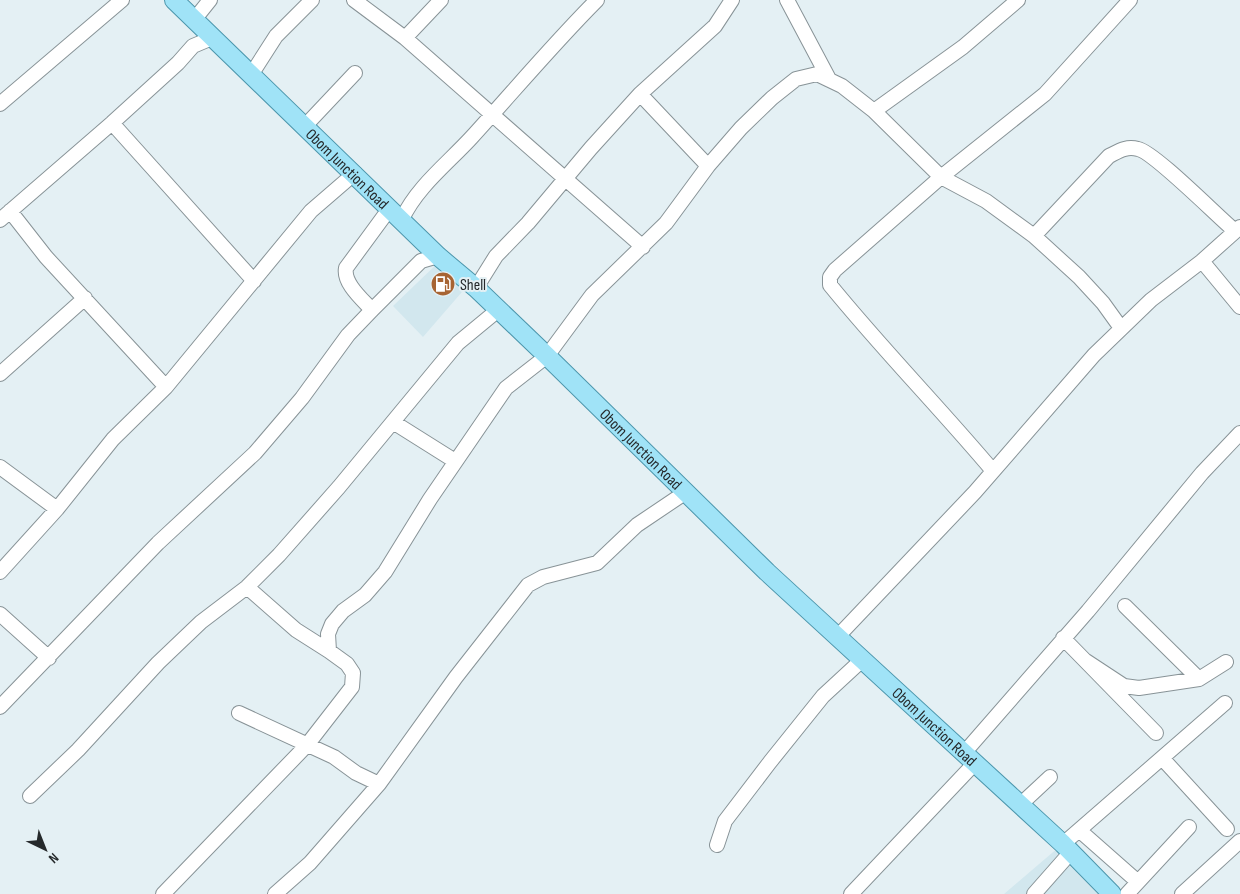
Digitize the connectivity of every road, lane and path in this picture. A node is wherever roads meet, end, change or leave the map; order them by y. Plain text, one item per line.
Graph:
1 (122, 0) edge
2 (174, 0) edge
3 (210, 0) edge
4 (312, 0) edge
5 (354, 0) edge
6 (441, 0) edge
7 (597, 0) edge
8 (732, 0) edge
9 (787, 0) edge
10 (1018, 0) edge
11 (1130, 0) edge
12 (194, 20) junction
13 (212, 38) junction
14 (405, 38) junction
15 (355, 73) dead end
16 (251, 75) junction
17 (829, 80) junction
18 (640, 94) junction
19 (0, 104) edge
20 (874, 110) junction
21 (492, 114) junction
22 (112, 124) junction
23 (305, 126) junction
24 (708, 166) junction
25 (355, 173) junction
26 (941, 177) junction
27 (566, 179) junction
28 (396, 213) junction
29 (5, 216) edge
30 (1237, 229) edge
31 (1034, 236) junction
32 (643, 247) junction
33 (438, 256) junction
34 (1202, 261) junction
35 (254, 281) junction
36 (476, 288) junction
37 (85, 298) junction
38 (1240, 308) edge
39 (372, 310) junction
40 (498, 310) junction
41 (1121, 328) junction
42 (547, 356) junction
43 (0, 374) edge
44 (166, 387) junction
45 (393, 422) junction
46 (1240, 433) edge
47 (455, 461) junction
48 (0, 467) edge
49 (993, 471) junction
50 (686, 492) junction
51 (56, 509) junction
52 (0, 572) edge
53 (247, 586) junction
54 (1125, 606) dead end
55 (0, 614) edge
56 (1063, 638) junction
57 (842, 642) junction
58 (329, 651) junction
59 (48, 658) junction
60 (862, 660) junction
61 (1086, 661) junction
62 (1226, 662) dead end
63 (1199, 679) junction
64 (1225, 703) dead end
65 (0, 707) edge
66 (239, 713) dead end
67 (1156, 734) dead end
68 (307, 745) junction
69 (970, 758) junction
70 (1162, 758) junction
71 (1050, 777) dead end
72 (379, 784) junction
73 (30, 796) dead end
74 (1020, 805) junction
75 (1189, 827) dead end
76 (1079, 830) junction
77 (1227, 830) dead end
78 (1240, 841) edge
79 (717, 845) dead end
80 (1067, 848) junction
81 (1138, 882) junction
82 (163, 894) edge
83 (275, 894) edge
84 (851, 894) edge
85 (1034, 894) edge
86 (1114, 894) edge
87 (1182, 894) edge

1 - 19 street
2 - 12 main road, Obom Junction Road
3 - 12 street
4 - 16 street
5 - 14 street
6 - 14 street
7 - 21 street
8 - 18 street
9 - 17 street
10 - 20 street
11 - 26 street
12 - 13 main road, Obom Junction Road
13 - 16 main road, Obom Junction Road
13 - 22 street
14 - 21 street
15 - 23 street
16 - 23 main road, Obom Junction Road
17 - 20 street
17 - 24 street
18 - 24 street
18 - 27 street
20 - 26 street
21 - 27 street
21 - 28 street
22 - 29 street
22 - 35 street
23 - 25 main road, Obom Junction Road
24 - 32 street
25 - 28 main road, Obom Junction Road
25 - 35 street
26 - 31 street
26 - 49 street
27 - 32 street
27 - 36 street
28 - 33 main road, Obom Junction Road
28 - 39 street
29 - 37 street
30 - 31 street
30 - 34 street
31 - 41 street
32 - 42 street
33 - 36 main road, Obom Junction Road
33 - 39 street
34 - 38 street
34 - 41 street
35 - 44 street
36 - 40 main road, Obom Junction Road
37 - 43 street
37 - 44 street
39 - 59 street
40 - 42 main road, Obom Junction Road
40 - 45 street
41 - 49 street
42 - 47 street
42 - 50 main road, Obom Junction Road
44 - 51 street
45 - 47 street
45 - 53 street
46 - 56 street
47 - 58 street
48 - 51 street
49 - 57 street
50 - 57 main road, Obom Junction Road
50 - 72 street
51 - 52 street
53 - 58 street
53 - 73 street
54 - 63 street
55 - 59 street
56 - 61 street
56 - 69 street
57 - 60 main road, Obom Junction Road
58 - 68 street
59 - 65 street
60 - 69 main road, Obom Junction Road
60 - 79 street
61 - 63 street
61 - 67 street
62 - 63 street
64 - 70 street
66 - 68 street
68 - 72 street
68 - 82 street
69 - 74 main road, Obom Junction Road
69 - 84 street
70 - 76 street
70 - 77 street
71 - 74 street
72 - 83 street
74 - 80 main road, Obom Junction Road
75 - 81 street
76 - 80 street
76 - 81 street
78 - 87 street
80 - 85 street
80 - 86 main road, Obom Junction Road
81 - 86 street

